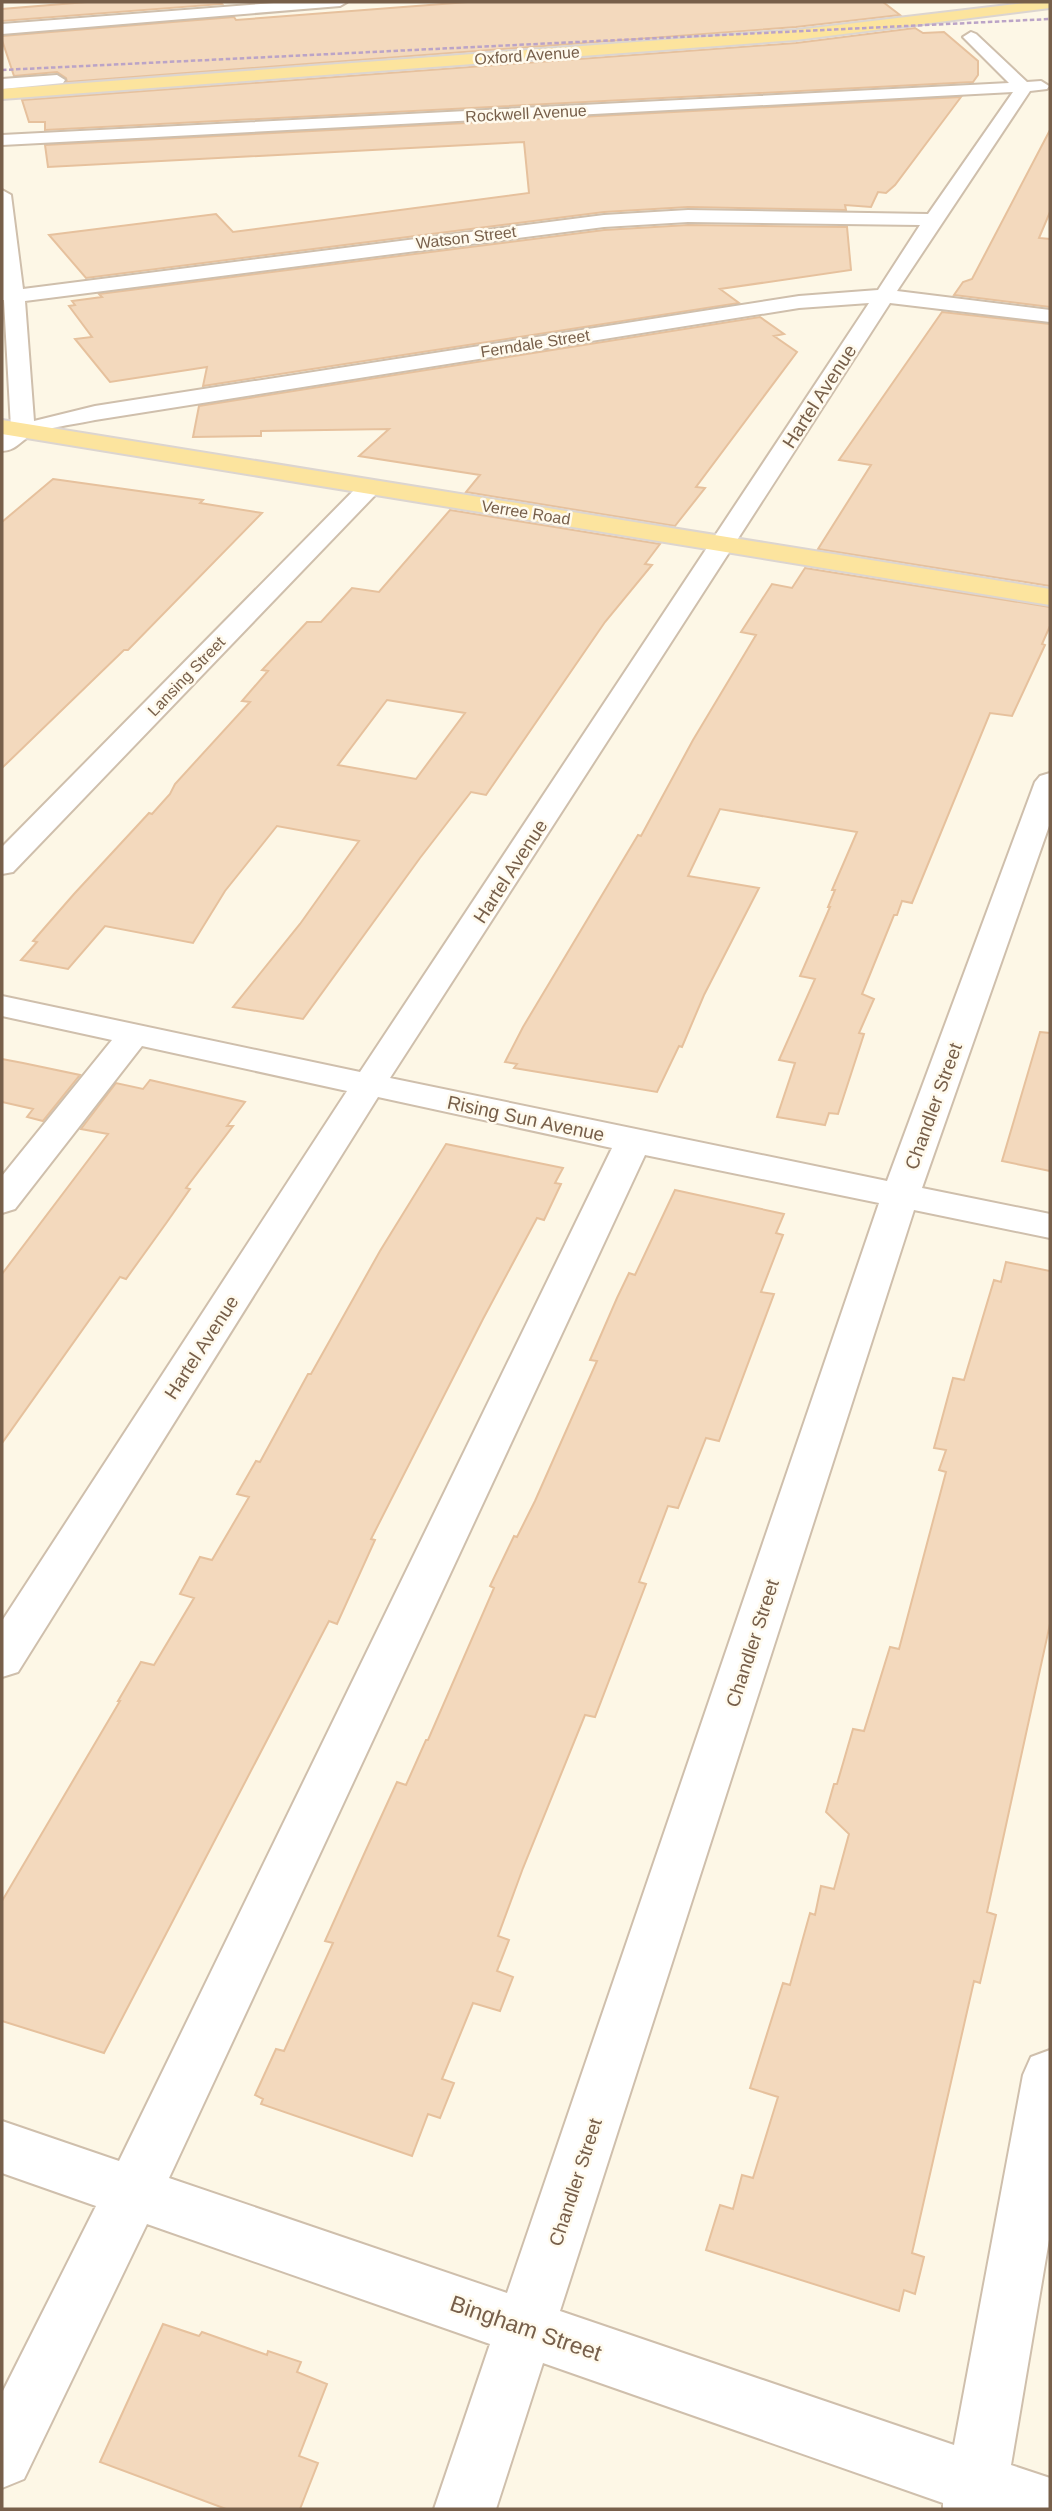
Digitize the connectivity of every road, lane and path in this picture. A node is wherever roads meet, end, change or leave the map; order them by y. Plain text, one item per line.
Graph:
1 (340, 2) edge
2 (1050, 4) edge
3 (2, 29) edge
4 (971, 37) dead end
5 (1050, 68) edge
6 (57, 80) dead end
7 (2, 85) edge
8 (1041, 88) edge
9 (2, 94) edge
10 (2, 141) edge
11 (2, 195) edge
12 (933, 220) junction
13 (8, 295) edge
14 (884, 296) junction
15 (1050, 316) edge
16 (12, 428) edge
17 (2, 446) edge
18 (370, 487) junction
19 (724, 544) junction
20 (1050, 597) edge
21 (1050, 782) edge
22 (2, 865) edge
23 (2, 1006) edge
24 (135, 1033) junction
25 (369, 1084) junction
26 (634, 1141) junction
27 (901, 1193) junction
28 (2, 1201) edge
29 (1050, 1226) edge
30 (2, 1659) edge
31 (1050, 2075) edge
32 (2, 2147) edge
33 (133, 2193) junction
34 (526, 2328) junction
35 (2, 2457) edge
36 (975, 2497) edge
37 (465, 2509) edge
38 (1050, 2509) edge

1 - 3 street
2 - 9 main road, Oxford Avenue
4 - 8 street
5 - 8 street, Hartel Avenue
6 - 7 street
8 - 10 street, Rockwell Avenue
8 - 12 street, Hartel Avenue
11 - 13 street
12 - 13 street, Watson Street
12 - 14 street, Hartel Avenue
13 - 16 street
14 - 15 street, Ferndale Street
14 - 16 street, Ferndale Street
14 - 19 street, Hartel Avenue
16 - 17 street
16 - 18 main road, Verree Road
18 - 19 main road, Verree Road
18 - 22 street, Lansing Street
19 - 20 main road, Verree Road
19 - 25 street, Hartel Avenue
21 - 27 street, Chandler Street
23 - 24 street, Rising Sun Avenue
24 - 25 street, Rising Sun Avenue
24 - 28 street
25 - 26 street, Rising Sun Avenue
25 - 30 street, Hartel Avenue
26 - 27 street, Rising Sun Avenue
26 - 33 street
27 - 29 street, Rising Sun Avenue
27 - 34 street, Chandler Street
31 - 36 street
32 - 33 street, Bingham Street
33 - 34 street, Bingham Street
33 - 35 street
34 - 36 street, Bingham Street
34 - 37 street, Chandler Street
36 - 38 street, Bingham Street

